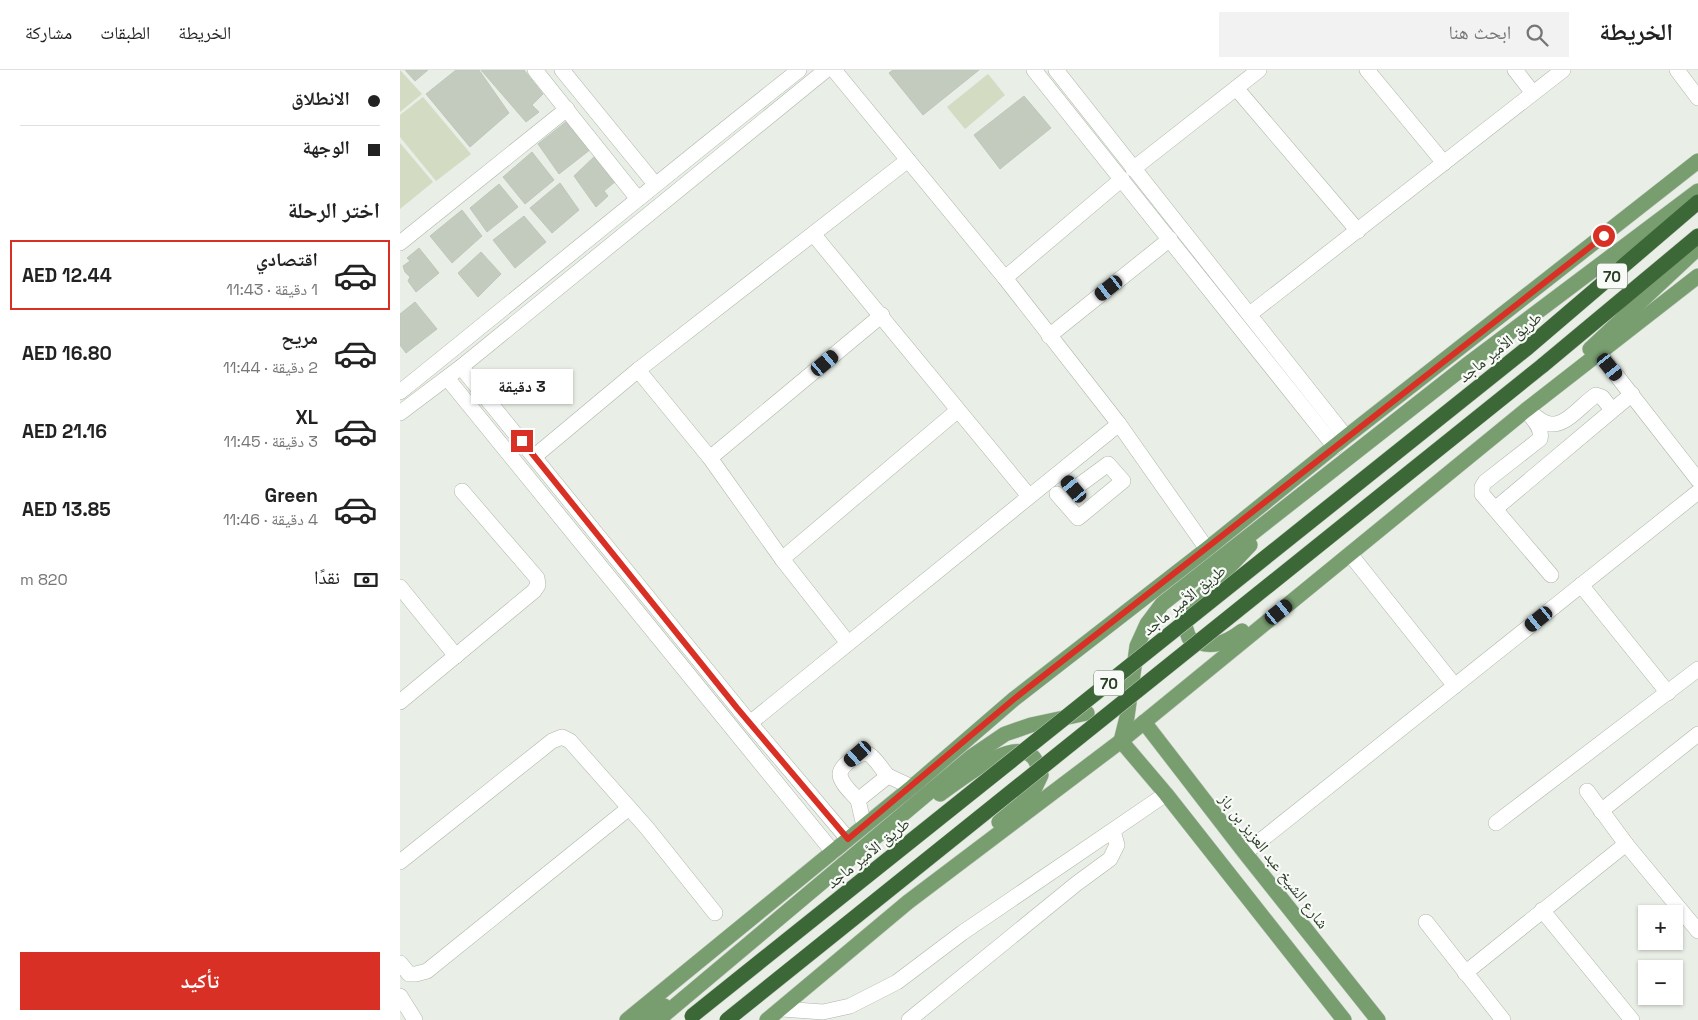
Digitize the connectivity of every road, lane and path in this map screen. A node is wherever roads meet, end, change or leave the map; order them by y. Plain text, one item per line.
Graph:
1 (535, 70) edge
2 (562, 70) edge
3 (799, 70) edge
4 (826, 70) edge
5 (834, 70) edge
6 (1034, 70) edge
7 (1057, 70) edge
8 (1259, 70) edge
9 (1367, 70) edge
10 (1515, 70) edge
11 (1563, 70) edge
12 (1677, 70) edge
13 (1047, 86) junction
14 (1236, 88) junction
15 (1533, 93) junction
16 (1698, 98) edge
17 (566, 109) junction
18 (908, 160) junction
19 (1698, 161) edge
20 (1444, 163) junction
21 (1134, 169) junction
22 (1122, 179) junction
23 (654, 184) junction
24 (1662, 189) junction
25 (1698, 191) edge
26 (638, 199) junction
27 (1698, 202) edge
28 (1358, 231) junction
29 (814, 235) junction
30 (1698, 236) edge
31 (1170, 240) junction
32 (400, 244) edge
33 (1698, 248) edge
34 (559, 264) junction
35 (1698, 276) edge
36 (571, 278) junction
37 (1004, 278) junction
38 (1250, 314) junction
39 (882, 315) junction
40 (1049, 336) junction
41 (1598, 353) junction
42 (1468, 364) junction
43 (461, 367) junction
44 (638, 370) junction
45 (447, 378) junction
46 (400, 392) edge
47 (1632, 394) junction
48 (1526, 410) junction
49 (1612, 410) junction
50 (957, 411) junction
51 (400, 414) edge
52 (1119, 424) junction
53 (1341, 442) junction
54 (535, 456) junction
55 (710, 458) junction
56 (1060, 472) junction
57 (1698, 480) edge
58 (1074, 489) junction
59 (462, 491) dead end
60 (1698, 492) edge
61 (1057, 494) dead end
62 (1029, 496) junction
63 (1289, 504) junction
64 (1090, 508) junction
65 (1495, 509) junction
66 (1208, 549) junction
67 (782, 559) junction
68 (1344, 559) junction
69 (1551, 575) dead end
70 (1581, 585) junction
71 (638, 586) junction
72 (400, 587) edge
73 (625, 597) junction
74 (848, 643) junction
75 (456, 656) junction
76 (1698, 669) edge
77 (1454, 686) junction
78 (1668, 692) junction
79 (400, 702) edge
80 (1087, 713) junction
81 (1127, 717) junction
82 (1144, 722) junction
83 (750, 723) junction
84 (1698, 734) edge
85 (1121, 741) junction
86 (888, 776) junction
87 (912, 787) junction
88 (1586, 791) dead end
89 (1166, 794) junction
90 (858, 800) junction
91 (629, 808) junction
92 (1601, 811) junction
93 (1496, 823) dead end
94 (864, 826) junction
95 (1112, 831) junction
96 (848, 839) junction
97 (870, 843) junction
98 (1626, 844) junction
99 (833, 852) junction
100 (1245, 853) junction
101 (400, 862) edge
102 (908, 902) junction
103 (1542, 910) junction
104 (715, 913) dead end
105 (1426, 922) dead end
106 (1697, 928) edge
107 (736, 954) junction
108 (405, 968) edge
109 (1465, 973) junction
110 (400, 990) edge
111 (400, 996) edge
112 (787, 1014) edge
113 (826, 1016) edge
114 (689, 1018) edge
115 (415, 1020) edge
116 (627, 1020) edge
117 (644, 1020) edge
118 (658, 1020) edge
119 (727, 1020) edge
120 (767, 1020) edge
121 (909, 1020) edge
122 (1344, 1020) edge
123 (1378, 1020) edge
124 (1503, 1020) edge
125 (1632, 1020) edge

1 - 17 street
2 - 23 street
3 - 23 street
4 - 36 street
5 - 18 street
6 - 13 street
7 - 13 street
7 - 21 street
8 - 14 street
9 - 20 street
10 - 15 street
11 - 15 street
12 - 16 street
13 - 22 street
14 - 21 street
14 - 28 street
15 - 20 street
17 - 26 street
17 - 32 street
18 - 29 street
18 - 37 street
19 - 24 main road
20 - 28 street
21 - 38 street
22 - 31 street
22 - 37 street
23 - 26 street
24 - 42 main road
24 - 53 main road
25 - 42 main road
26 - 34 street
27 - 114 highway, طريق الأمير ماجد / 70, bridge
28 - 38 street
29 - 39 street
29 - 44 street
30 - 119 highway, 70, bridge
31 - 40 street
31 - 53 street
33 - 48 main road
34 - 36 street
34 - 46 street
35 - 41 main road
36 - 43 street
37 - 40 street
38 - 53 street
39 - 50 street
39 - 55 street
40 - 52 street
41 - 47 street
41 - 48 main road
42 - 63 main road
43 - 45 street
43 - 54 street
44 - 54 street
44 - 55 street
45 - 51 street
45 - 73 street
47 - 49 street
47 - 57 street
48 - 49 street
48 - 65 street
48 - 68 main road
49 - 65 street
50 - 62 street
50 - 67 street
52 - 56 street
52 - 66 street
53 - 66 main road
54 - 71 street
55 - 67 street
56 - 58 street
56 - 62 street
58 - 64 street
58 - 64 street
59 - 75 street
60 - 70 street
61 - 64 street
62 - 74 street
63 - 68 main road
63 - 81 main road
65 - 69 street
66 - 87 main road
67 - 74 street
68 - 77 street
68 - 82 main road
70 - 77 street
70 - 78 street
71 - 73 street
71 - 83 street
72 - 75 street
73 - 99 street
74 - 83 street
75 - 79 street
76 - 78 street
77 - 100 street
78 - 93 street
80 - 81 main road
80 - 87 main road
80 - 97 main road
81 - 82 main road
81 - 85 main road
82 - 85 main road
82 - 100 main road, شارع الشيخ عبد العزيز بن باز
83 - 96 street
84 - 92 street
85 - 89 main road
85 - 102 main road
86 - 87 street
86 - 90 street
86 - 90 street
87 - 94 main road
88 - 92 street
89 - 95 street
89 - 122 main road
90 - 94 street
91 - 101 street
91 - 104 street
91 - 108 street
92 - 98 street
94 - 96 main road
95 - 113 street
95 - 121 street
96 - 99 main road
97 - 102 main road
97 - 107 main road
98 - 103 street
98 - 106 street
99 - 116 main road
100 - 123 main road, شارع الشيخ عبد العزيز بن باز
102 - 112 main road
103 - 109 street
103 - 125 street
105 - 109 street
107 - 117 main road
107 - 118 main road
108 - 110 street
109 - 124 street
111 - 115 street
112 - 113 street
112 - 120 main road

